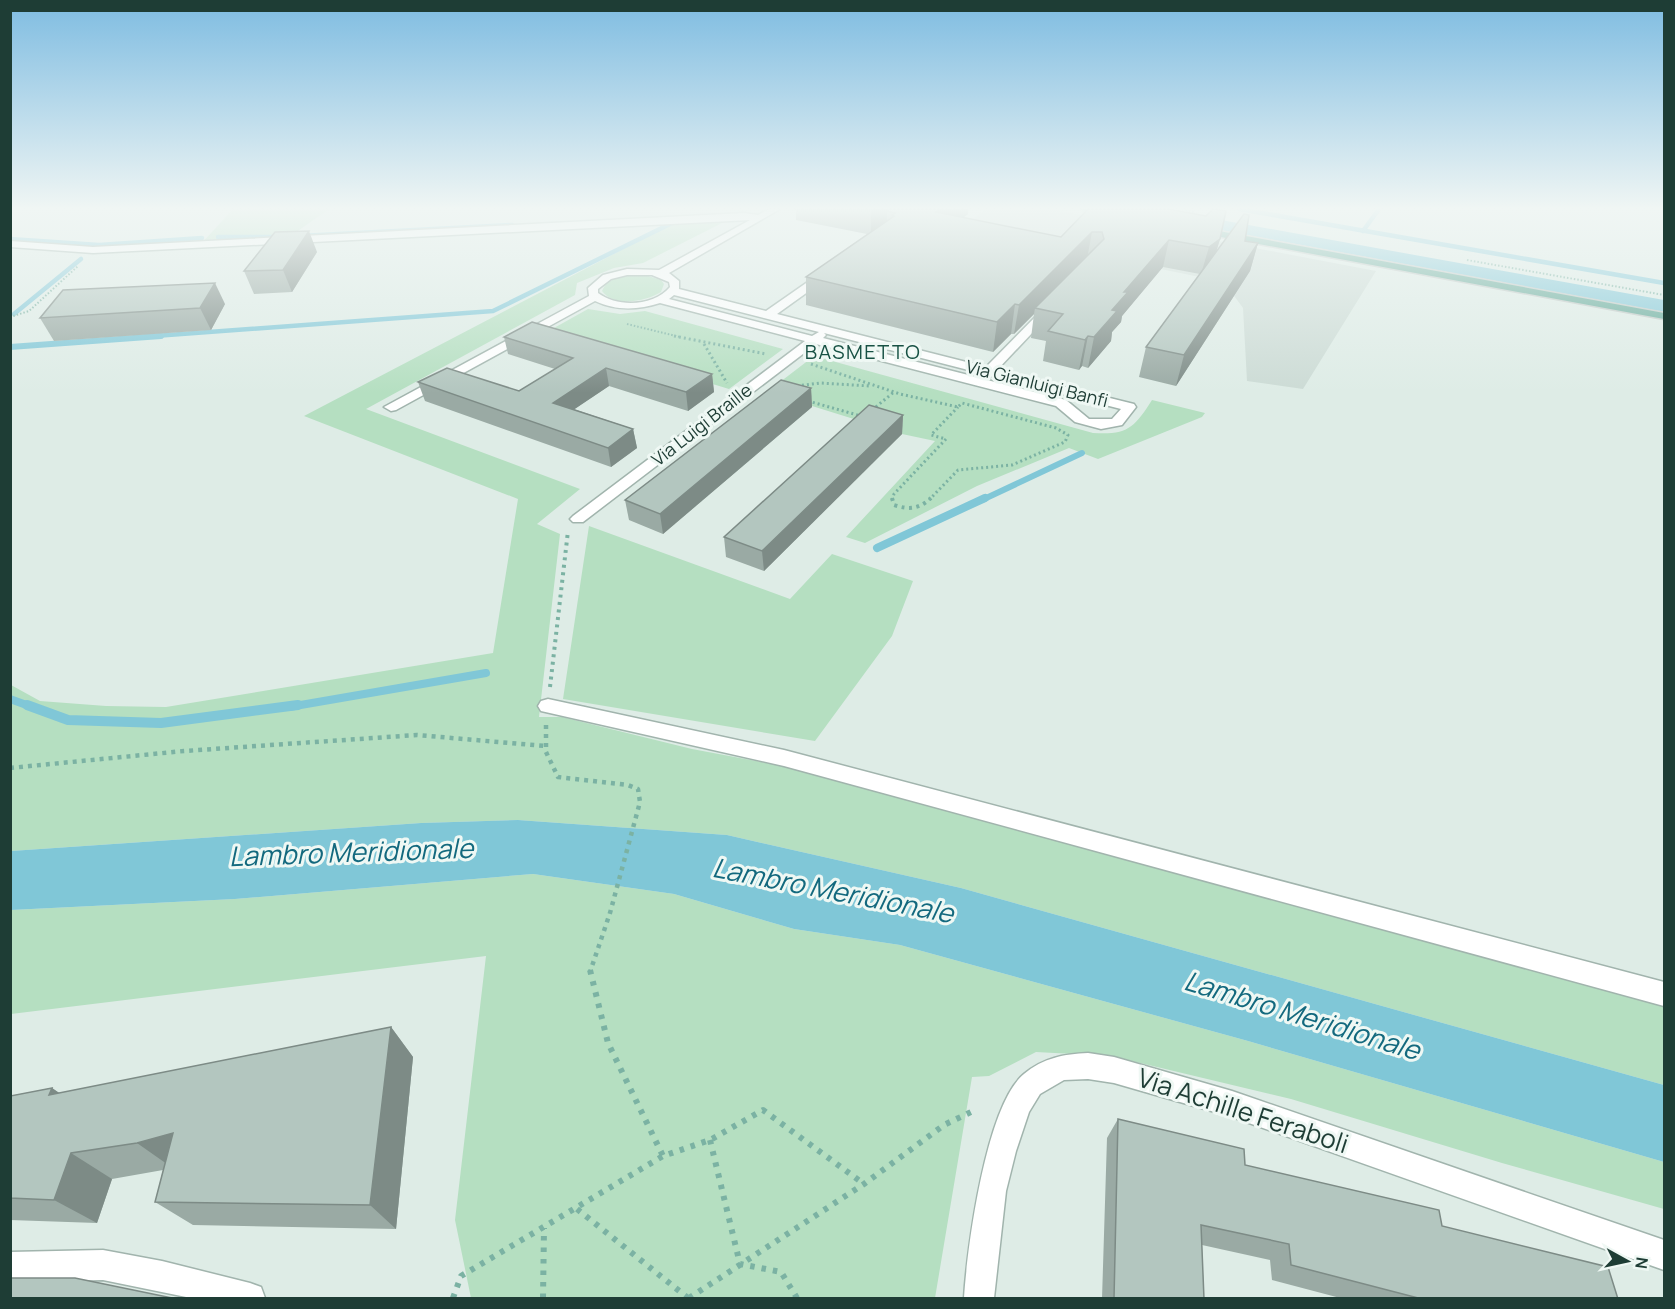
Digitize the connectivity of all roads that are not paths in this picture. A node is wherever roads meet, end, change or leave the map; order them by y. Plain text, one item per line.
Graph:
1 (667, 270) edge
2 (831, 270) edge
3 (1413, 270) edge
4 (660, 274) junction
5 (673, 291) junction
6 (595, 297) junction
7 (659, 300) junction
8 (1054, 305) edge
9 (768, 315) junction
10 (1665, 316) edge
11 (826, 330) junction
12 (813, 340) junction
13 (989, 372) junction
14 (978, 382) junction
15 (391, 408) dead end
16 (578, 519) dead end
17 (548, 706) dead end
18 (1665, 994) edge
19 (1665, 1255) edge
20 (10, 1267) edge
21 (250, 1299) edge
22 (979, 1299) edge

1 - 4 street
2 - 9 street
3 - 10 main road
4 - 5 street
4 - 6 street
5 - 7 street
5 - 9 street, Via Gianluigi Banfi
6 - 7 street
6 - 15 street
7 - 12 street, Via Gianluigi Banfi
8 - 13 street
9 - 11 street, Via Gianluigi Banfi
11 - 12 street, Via Luigi Braille
11 - 13 street, Via Gianluigi Banfi
12 - 14 street, Via Gianluigi Banfi
12 - 16 street, Via Luigi Braille
13 - 14 street
13 - 14 street, Via Gianluigi Banfi
17 - 18 street
19 - 22 street, Via Achille Feraboli
20 - 21 street

